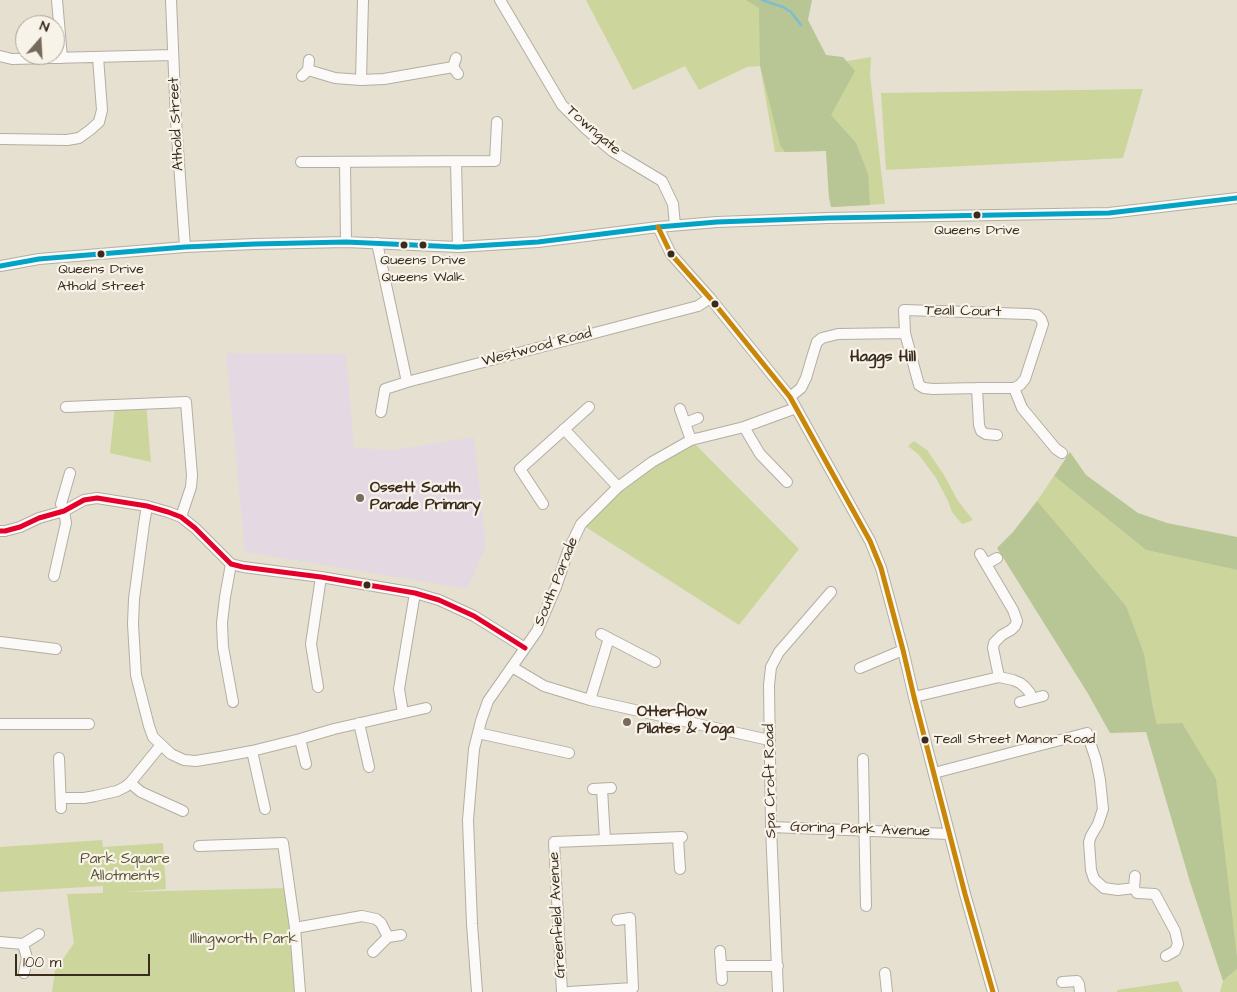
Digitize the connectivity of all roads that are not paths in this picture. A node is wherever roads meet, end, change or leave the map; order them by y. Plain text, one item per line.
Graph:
1 (57, 0) edge
2 (171, 0) edge
3 (363, 0) edge
4 (500, 0) edge
5 (58, 15) edge
6 (173, 55) junction
7 (0, 56) edge
8 (98, 57) junction
9 (65, 58) edge
10 (15, 59) edge
11 (455, 66) dead end
12 (306, 69) dead end
13 (361, 80) junction
14 (497, 122) dead end
15 (0, 139) edge
16 (456, 161) junction
17 (301, 162) dead end
18 (345, 162) junction
19 (1237, 198) edge
20 (675, 226) junction
21 (658, 227) junction
22 (346, 242) junction
23 (376, 243) junction
24 (185, 247) junction
25 (458, 247) junction
26 (0, 266) edge
27 (710, 298) junction
28 (904, 333) junction
29 (407, 382) junction
30 (977, 388) junction
31 (1014, 388) junction
32 (790, 397) junction
33 (66, 407) dead end
34 (589, 407) dead end
35 (796, 408) junction
36 (680, 409) dead end
37 (382, 412) dead end
38 (698, 418) dead end
39 (685, 423) junction
40 (744, 427) junction
41 (564, 430) junction
42 (997, 435) dead end
43 (691, 440) junction
44 (1062, 453) dead end
45 (70, 473) dead end
46 (787, 482) dead end
47 (618, 487) junction
48 (543, 504) dead end
49 (148, 506) junction
50 (64, 511) junction
51 (182, 517) junction
52 (0, 530) edge
53 (980, 554) dead end
54 (997, 558) dead end
55 (232, 564) junction
56 (986, 564) junction
57 (54, 576) dead end
58 (321, 577) junction
59 (831, 592) dead end
60 (415, 594) junction
61 (15, 632) dead end
62 (0, 642) edge
63 (13, 644) junction
64 (526, 648) junction
65 (56, 649) dead end
66 (904, 650) junction
67 (655, 662) dead end
68 (864, 662) dead end
69 (512, 667) junction
70 (999, 677) junction
71 (318, 687) dead end
72 (1042, 696) dead end
73 (914, 697) junction
74 (1032, 699) junction
75 (590, 700) junction
76 (233, 702) dead end
77 (1020, 702) dead end
78 (426, 708) dead end
79 (403, 713) junction
80 (359, 723) junction
81 (0, 724) edge
82 (89, 724) dead end
83 (478, 733) junction
84 (300, 739) junction
85 (769, 740) junction
86 (161, 745) junction
87 (252, 751) junction
88 (569, 753) dead end
89 (59, 758) dead end
90 (864, 758) dead end
91 (306, 764) dead end
92 (369, 768) dead end
93 (934, 773) junction
94 (130, 783) junction
95 (602, 788) dead end
96 (265, 810) dead end
97 (183, 811) dead end
98 (771, 827) junction
99 (865, 830) junction
100 (949, 834) junction
101 (605, 840) junction
102 (199, 846) dead end
103 (680, 869) dead end
104 (1135, 876) dead end
105 (1136, 893) junction
106 (866, 906) dead end
107 (617, 920) dead end
108 (295, 928) junction
109 (39, 934) dead end
110 (401, 935) dead end
111 (388, 936) junction
112 (0, 942) edge
113 (23, 944) junction
114 (720, 951) dead end
115 (373, 952) dead end
116 (1166, 956) dead end
117 (721, 966) junction
118 (778, 966) junction
119 (24, 973) dead end
120 (885, 973) dead end
121 (722, 980) dead end
122 (1062, 982) dead end
123 (300, 992) edge
124 (477, 992) edge
125 (562, 992) edge
126 (569, 992) edge
127 (778, 992) edge
128 (887, 992) edge
129 (993, 992) edge
130 (1080, 992) edge

1 - 5 street
2 - 6 street, Athold Street
3 - 13 street
4 - 20 street, Towngate
6 - 8 street
6 - 24 street, Athold Street
7 - 10 street
8 - 9 street
8 - 15 street
11 - 13 street
12 - 13 street
14 - 16 street
16 - 18 street
16 - 25 street
17 - 18 street
18 - 22 street
19 - 20 street
20 - 21 street
21 - 25 street
21 - 27 street
22 - 23 street
22 - 24 street
23 - 25 street
23 - 29 street
24 - 26 street
27 - 29 street, Westwood Road
27 - 32 street
28 - 30 street, Teall Court
28 - 31 street, Teall Court
28 - 32 street
29 - 37 street, Westwood Road
30 - 31 street, Teall Court
30 - 42 street
31 - 44 street
32 - 35 street
33 - 51 street
34 - 41 street
35 - 40 street, South Parade
35 - 66 street
36 - 39 street
38 - 39 street
39 - 43 street
40 - 43 street, South Parade
40 - 46 street
41 - 47 street
41 - 48 street
43 - 47 street, South Parade
45 - 50 street
47 - 64 street, South Parade
49 - 50 street
49 - 51 street
49 - 86 street
50 - 52 street
50 - 57 street
51 - 55 street
53 - 56 street
54 - 56 street
55 - 58 street
55 - 76 street
56 - 70 street
58 - 60 street
58 - 71 street
59 - 85 street, Spa Croft Road
60 - 64 street
60 - 79 street
61 - 63 street
62 - 63 street
63 - 65 street
64 - 69 street, South Parade
66 - 68 street
66 - 73 street
67 - 75 street
69 - 75 street
69 - 83 street, South Parade
70 - 73 street
70 - 74 street
72 - 74 street
73 - 93 street
74 - 77 street
75 - 85 street
78 - 79 street
79 - 80 street
80 - 84 street
80 - 92 street
81 - 82 street
83 - 88 street
83 - 124 street, South Parade
84 - 87 street
84 - 91 street
85 - 98 street, Spa Croft Road
86 - 87 street
86 - 94 street
87 - 96 street
89 - 94 street
90 - 99 street
93 - 100 street
93 - 105 street
94 - 97 street
95 - 101 street
98 - 99 street, Goring Park Avenue
98 - 118 street, Spa Croft Road
99 - 100 street, Goring Park Avenue
99 - 106 street
100 - 129 street
101 - 103 street, Greenfield Avenue
101 - 125 street, Greenfield Avenue
102 - 108 street
104 - 105 street
105 - 116 street
107 - 126 street
108 - 111 street
108 - 123 street
109 - 113 street
110 - 111 street
111 - 115 street
112 - 113 street
113 - 119 street
114 - 117 street
117 - 118 street
117 - 121 street
118 - 127 street, Spa Croft Road
120 - 128 street
122 - 130 street

